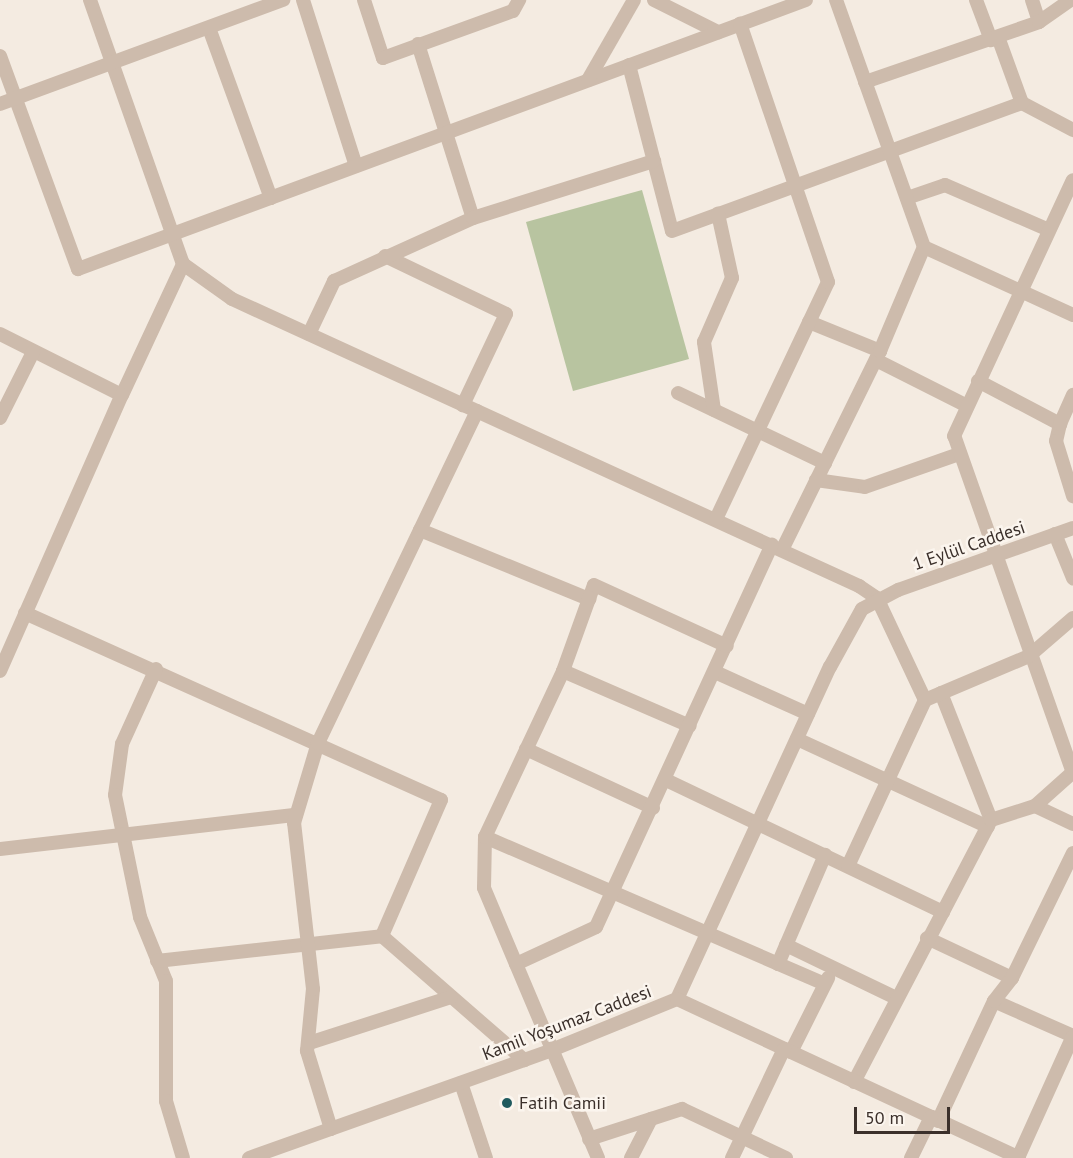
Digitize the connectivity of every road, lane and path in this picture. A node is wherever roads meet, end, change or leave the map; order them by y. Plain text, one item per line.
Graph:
1 (90, 0) edge
2 (283, 0) edge
3 (303, 0) edge
4 (364, 0) edge
5 (519, 0) edge
6 (634, 0) edge
7 (654, 0) edge
8 (806, 0) edge
9 (836, 0) edge
10 (976, 0) edge
11 (1032, 0) edge
12 (1070, 5) edge
13 (1039, 22) junction
14 (740, 24) junction
15 (209, 28) junction
16 (718, 32) junction
17 (994, 39) junction
18 (418, 44) junction
19 (0, 56) edge
20 (115, 63) junction
21 (629, 65) junction
22 (588, 80) junction
23 (865, 82) junction
24 (16, 99) junction
25 (1022, 103) junction
26 (0, 104) edge
27 (1073, 130) edge
28 (446, 133) junction
29 (890, 153) junction
30 (654, 161) junction
31 (356, 166) junction
32 (1073, 180) edge
33 (795, 187) junction
34 (270, 198) junction
35 (907, 198) junction
36 (718, 214) junction
37 (473, 218) junction
38 (1049, 230) junction
39 (175, 233) junction
40 (924, 247) junction
41 (385, 256) junction
42 (183, 264) junction
43 (1020, 290) junction
44 (1073, 315) edge
45 (809, 322) junction
46 (0, 334) edge
47 (309, 334) junction
48 (33, 352) junction
49 (878, 356) junction
50 (978, 381) junction
51 (678, 393) dead end
52 (122, 395) junction
53 (1073, 395) edge
54 (464, 405) junction
55 (965, 405) junction
56 (714, 410) junction
57 (477, 411) junction
58 (0, 418) edge
59 (1060, 424) junction
60 (757, 432) junction
61 (959, 454) junction
62 (825, 463) junction
63 (816, 480) junction
64 (1073, 496) edge
65 (716, 519) junction
66 (1073, 528) edge
67 (420, 530) junction
68 (1055, 534) junction
69 (778, 547) junction
70 (992, 557) junction
71 (1073, 578) edge
72 (877, 598) junction
73 (589, 599) junction
74 (26, 614) junction
75 (1073, 618) edge
76 (727, 646) junction
77 (1029, 656) junction
78 (156, 669) junction
79 (0, 671) edge
80 (563, 671) junction
81 (715, 672) junction
82 (940, 693) junction
83 (925, 700) junction
84 (808, 714) junction
85 (690, 726) junction
86 (797, 739) junction
87 (318, 743) junction
88 (526, 748) junction
89 (1073, 773) edge
90 (666, 780) junction
91 (889, 781) junction
92 (1035, 806) junction
93 (653, 808) junction
94 (296, 815) junction
95 (758, 824) junction
96 (990, 824) junction
97 (1073, 824) edge
98 (124, 833) junction
99 (485, 837) junction
100 (0, 849) edge
101 (1073, 853) edge
102 (825, 855) junction
103 (848, 866) junction
104 (613, 892) junction
105 (943, 912) junction
106 (707, 933) junction
107 (382, 936) junction
108 (927, 938) junction
109 (306, 945) junction
110 (786, 945) junction
111 (157, 961) junction
112 (516, 964) junction
113 (778, 964) junction
114 (833, 968) junction
115 (1012, 978) junction
116 (825, 984) junction
117 (451, 997) junction
118 (896, 998) junction
119 (677, 999) junction
120 (994, 1001) junction
121 (309, 1043) junction
122 (787, 1050) junction
123 (549, 1051) junction
124 (524, 1060) junction
125 (854, 1082) junction
126 (461, 1083) junction
127 (651, 1119) junction
128 (934, 1119) junction
129 (331, 1129) junction
130 (742, 1137) junction
131 (589, 1139) junction
132 (286, 1152) edge
133 (183, 1158) edge
134 (249, 1158) edge
135 (486, 1158) edge
136 (598, 1158) edge
137 (631, 1158) edge
138 (732, 1158) edge
139 (786, 1158) edge
140 (911, 1158) edge
141 (1018, 1158) edge

1 - 20 street
2 - 15 street
3 - 31 street
4 - 18 street
5 - 18 street
6 - 22 street
7 - 16 street
8 - 14 street
9 - 23 street
10 - 17 street
11 - 13 street
12 - 13 street
13 - 17 street
14 - 16 street
14 - 33 street
15 - 20 street
15 - 34 street
16 - 21 street
17 - 23 street
17 - 25 street
18 - 28 street
19 - 24 street
20 - 24 street
20 - 39 street
21 - 22 street
21 - 30 street
22 - 28 street
23 - 29 street
24 - 26 street
24 - 39 street
25 - 27 street
25 - 29 street
28 - 31 street
28 - 37 street
29 - 33 street
29 - 35 street
30 - 36 street
30 - 37 street
31 - 34 street
32 - 38 street
33 - 36 street
33 - 45 street
34 - 39 street
35 - 38 street
35 - 40 street
36 - 56 street
37 - 41 street
38 - 43 street
39 - 42 street
40 - 43 street
40 - 49 street
41 - 47 street
41 - 54 street
42 - 47 street
42 - 52 street
43 - 44 street
43 - 50 street
45 - 49 street
45 - 60 street
46 - 48 street
47 - 54 street
48 - 52 street
48 - 58 street
49 - 55 street
49 - 62 street
50 - 55 street
50 - 59 street
51 - 56 street
52 - 74 street
53 - 59 street
54 - 57 street
55 - 61 street
56 - 60 street
57 - 65 street
57 - 67 street
59 - 64 street
60 - 62 street
60 - 65 street
61 - 63 street
61 - 70 street
62 - 63 street
63 - 69 street
65 - 69 street
66 - 68 street, 1 Eylül Caddesi
67 - 73 street
67 - 87 street
68 - 70 street, 1 Eylül Caddesi
68 - 71 street
69 - 72 street
69 - 76 street
70 - 72 street, 1 Eylül Caddesi
70 - 77 street
72 - 83 street
72 - 84 street
73 - 76 street
73 - 80 street
74 - 78 street
74 - 79 street
75 - 77 street
76 - 81 street
77 - 82 street
77 - 89 street
78 - 87 street
78 - 98 street
80 - 85 street
80 - 88 street
81 - 84 street
81 - 85 street
82 - 83 street
82 - 96 street
83 - 91 street
84 - 86 street
85 - 90 street
86 - 91 street
86 - 95 street
87 - 94 street
87 - 107 street
88 - 93 street
88 - 99 street
89 - 92 street
90 - 93 street
90 - 95 street
91 - 96 street
91 - 103 street
92 - 96 street
92 - 97 street
93 - 104 street
94 - 98 street
94 - 109 street
95 - 102 street
95 - 106 street
96 - 105 street
98 - 100 street
98 - 111 street
99 - 104 street
99 - 112 street
101 - 115 street
102 - 103 street
102 - 110 street
103 - 105 street
104 - 106 street
104 - 112 street
105 - 108 street
106 - 113 street
106 - 119 street
107 - 109 street
107 - 117 street
108 - 115 street
108 - 118 street
109 - 111 street
109 - 121 street
110 - 113 street
110 - 114 street
111 - 133 street
112 - 123 street
113 - 116 street
114 - 116 street
114 - 118 street
115 - 120 street
116 - 122 street
117 - 121 street
117 - 124 street
118 - 125 street
119 - 122 street, Kamil Yoşumaz Caddesi
119 - 123 street, Kamil Yoşumaz Caddesi
120 - 128 street
120 - 141 street
121 - 129 street
122 - 125 street, Kamil Yoşumaz Caddesi
122 - 130 street
123 - 124 street, Kamil Yoşumaz Caddesi
123 - 131 street
124 - 126 street, Kamil Yoşumaz Caddesi
125 - 128 street, Kamil Yoşumaz Caddesi
126 - 129 street, Kamil Yoşumaz Caddesi
126 - 135 street
127 - 130 street
127 - 131 street
127 - 137 street
128 - 140 street
128 - 141 street, Kamil Yoşumaz Caddesi
129 - 132 street, Kamil Yoşumaz Caddesi
130 - 138 street
130 - 139 street
131 - 136 street
132 - 134 street, Kamil Yoşumaz Caddesi

